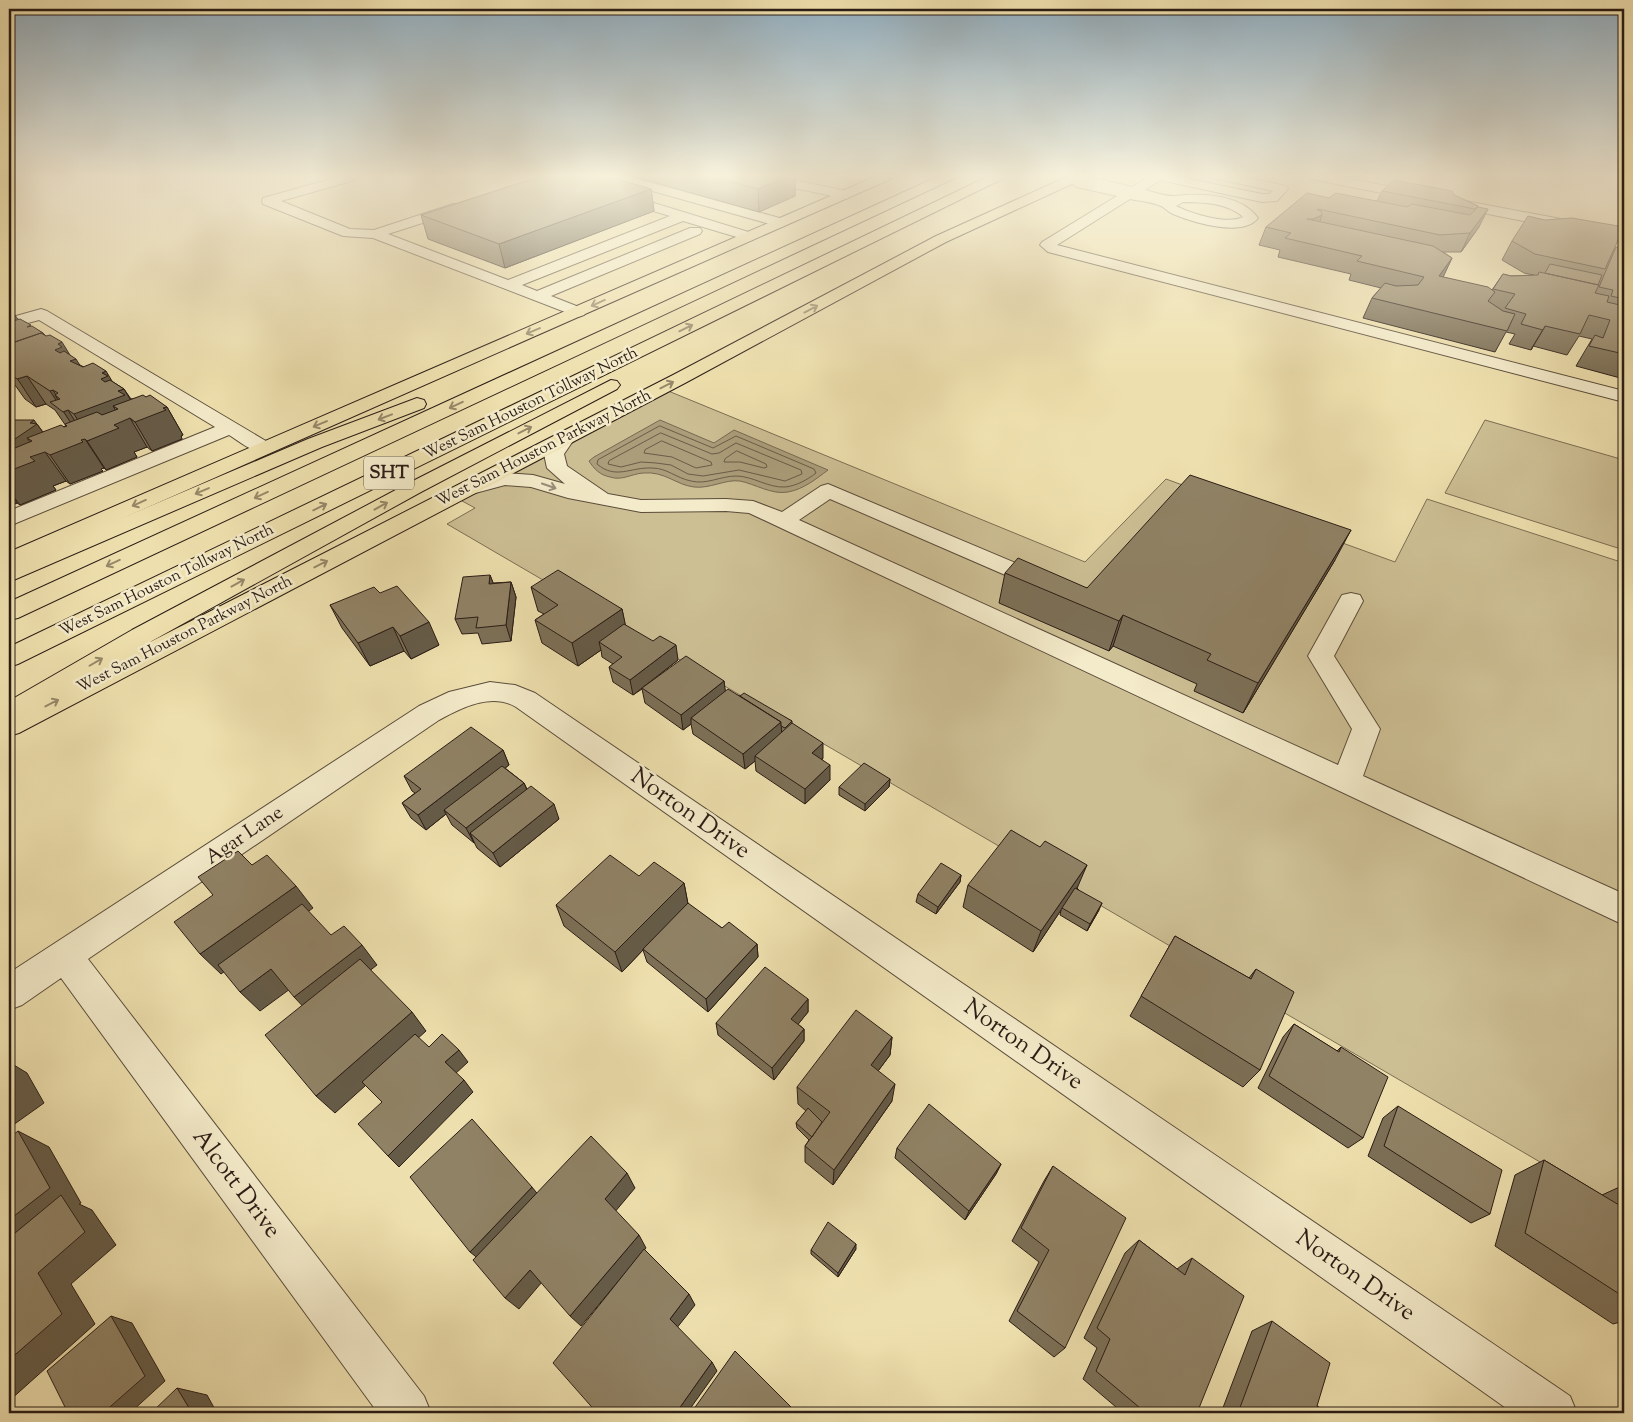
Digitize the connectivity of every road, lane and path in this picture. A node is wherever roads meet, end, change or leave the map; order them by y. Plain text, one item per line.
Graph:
1 (366, 241) edge
2 (395, 241) edge
3 (619, 241) edge
4 (671, 241) edge
5 (740, 241) edge
6 (808, 241) edge
7 (864, 241) edge
8 (937, 241) edge
9 (1053, 241) edge
10 (367, 249) dead end
11 (508, 285) junction
12 (768, 288) junction
13 (537, 301) junction
14 (675, 303) junction
15 (578, 312) junction
16 (9, 324) edge
17 (1624, 397) edge
18 (230, 428) junction
19 (566, 438) junction
20 (264, 448) junction
21 (468, 489) junction
22 (602, 499) junction
23 (9, 519) edge
24 (783, 521) junction
25 (9, 560) edge
26 (9, 575) edge
27 (1351, 601) dead end
28 (1020, 611) junction
29 (9, 612) edge
30 (9, 658) edge
31 (487, 692) joint
32 (9, 714) edge
33 (9, 726) edge
34 (1347, 782) junction
35 (1624, 910) edge
36 (65, 956) junction
37 (9, 993) edge
38 (407, 1413) edge
39 (1553, 1413) edge

1 - 10 street
2 - 11 street
3 - 11 street
4 - 13 street
5 -> 15 main road
6 - 14 main road, West Sam Houston Tollway North / SHT
7 - 12 main road, West Sam Houston Tollway North / SHT
19 -> 8 main road, West Sam Houston Parkway North
9 - 17 street
11 - 13 street
30 -> 12 main road, West Sam Houston Tollway North / SHT
32 -> 12 main road
13 - 15 street
14 -> 26 main road
14 -> 29 main road, West Sam Houston Tollway North / SHT
15 -> 20 main road
16 - 18 street
18 - 20 street
18 - 23 street
19 - 21 main road, West Sam Houston Parkway North
19 - 22 street
20 -> 25 main road
21 -> 22 street
33 -> 21 main road, West Sam Houston Parkway North
22 - 24 street
24 - 28 street
24 - 28 street
27 - 34 street
28 - 34 street
31 - 36 street, Agar Lane
31 - 39 street, Norton Drive
34 - 35 street
36 - 37 street, Agar Lane
36 - 38 street, Alcott Drive

